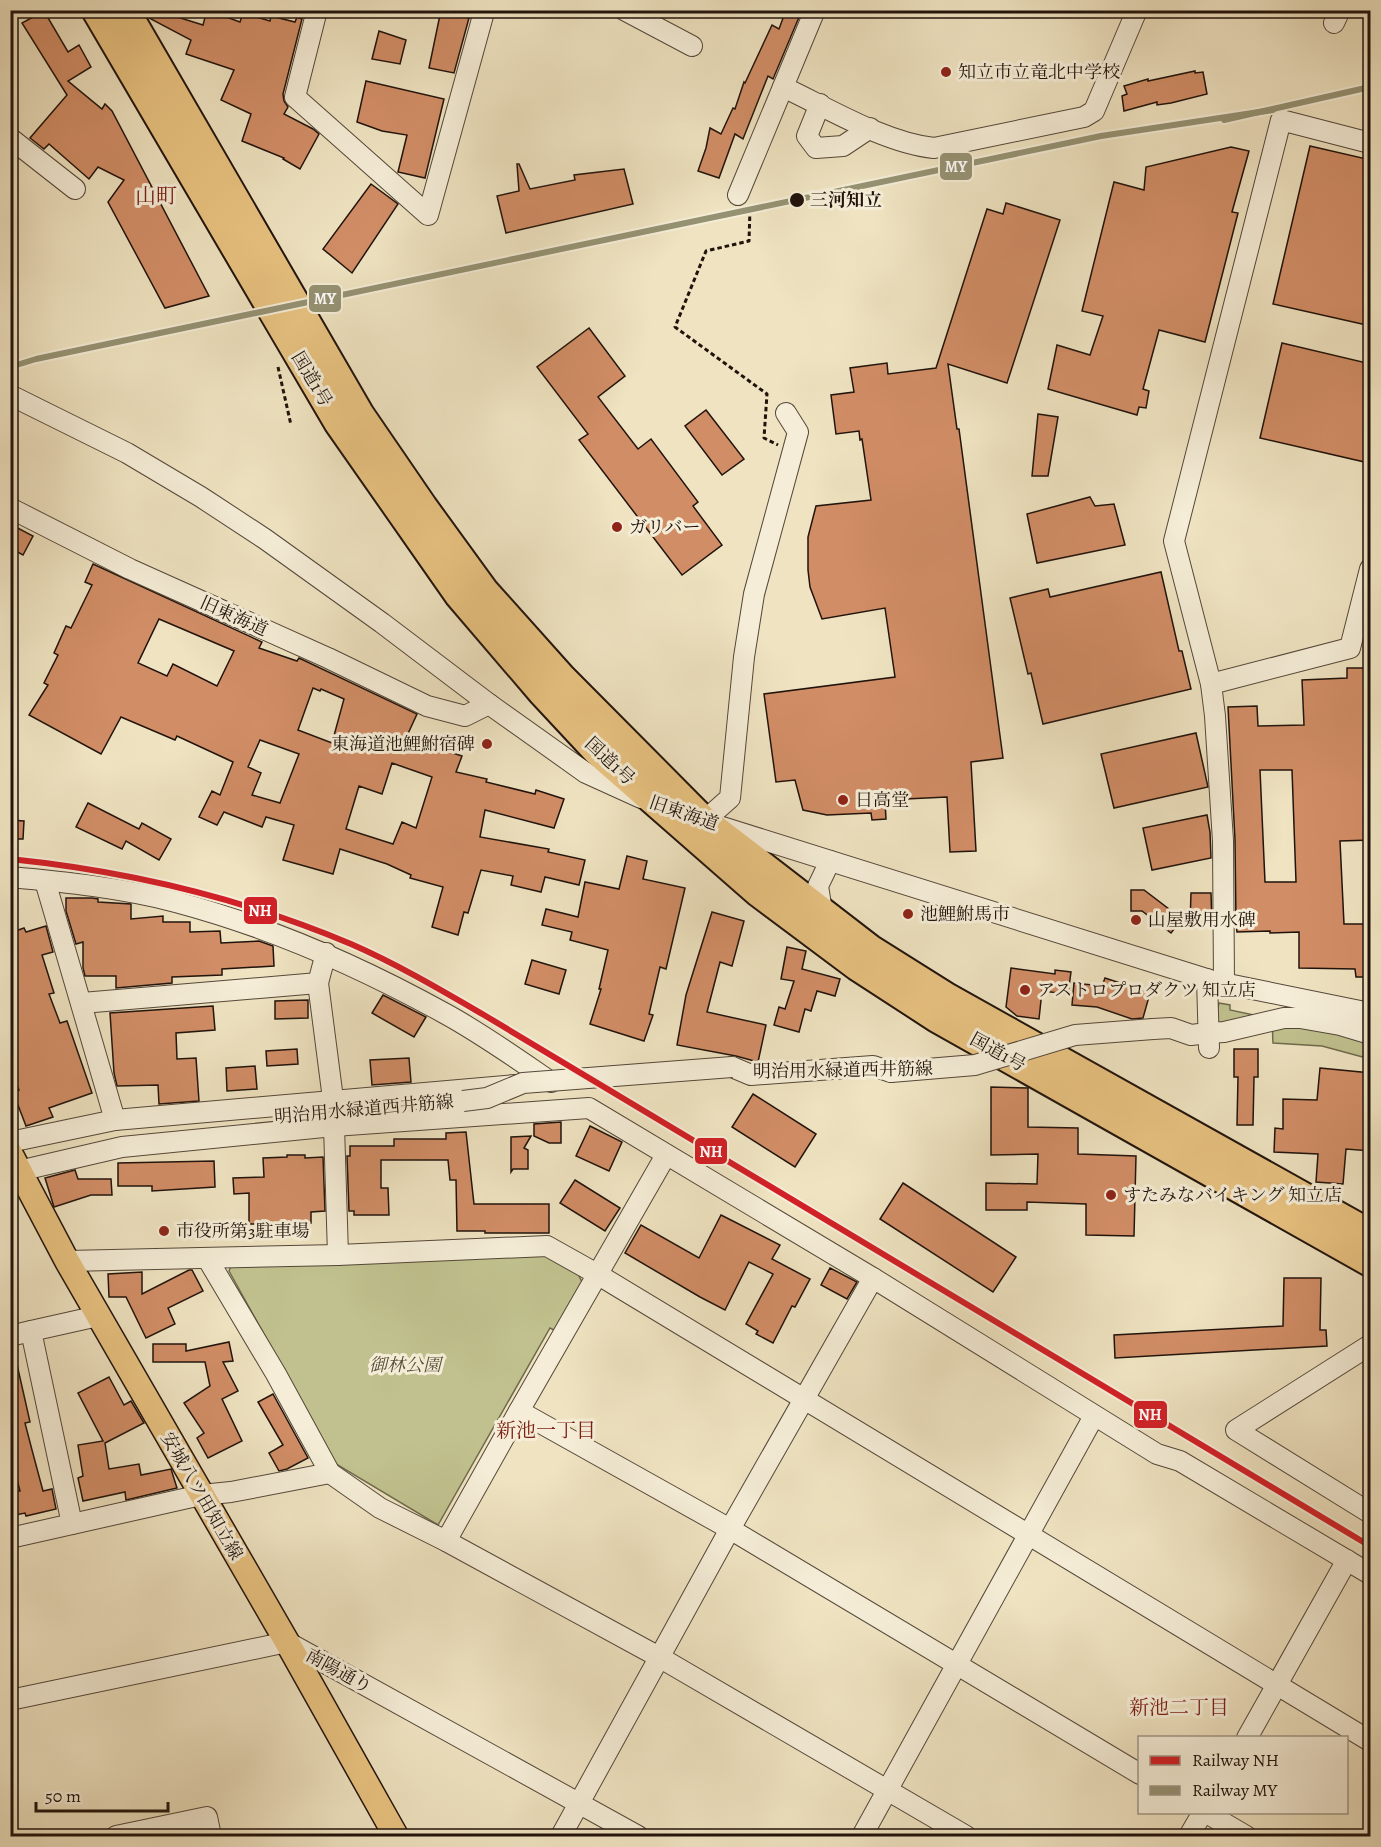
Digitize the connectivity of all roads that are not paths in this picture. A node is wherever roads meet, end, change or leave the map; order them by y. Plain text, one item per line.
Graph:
1 (96, 10) edge
2 (125, 10) edge
3 (317, 10) edge
4 (482, 10) edge
5 (624, 10) edge
6 (815, 10) edge
7 (1137, 10) edge
8 (692, 46) dead end
9 (783, 87) junction
10 (820, 104) junction
11 (870, 128) junction
12 (10, 138) edge
13 (1371, 143) edge
14 (75, 189) dead end
15 (738, 195) dead end
16 (10, 395) edge
17 (786, 413) dead end
18 (10, 508) edge
19 (1371, 568) edge
20 (551, 684) junction
21 (1211, 684) junction
22 (489, 704) junction
23 (658, 805) junction
24 (704, 821) junction
25 (830, 861) junction
26 (10, 877) edge
27 (45, 880) junction
28 (822, 911) junction
29 (326, 953) junction
30 (1216, 982) junction
31 (318, 983) junction
32 (82, 1003) junction
33 (1371, 1013) edge
34 (1371, 1034) edge
35 (1209, 1041) junction
36 (333, 1099) junction
37 (115, 1120) junction
38 (334, 1126) junction
39 (666, 1155) junction
40 (16, 1158) edge
41 (1371, 1234) edge
42 (338, 1255) junction
43 (207, 1258) junction
44 (67, 1261) junction
45 (1371, 1262) edge
46 (597, 1274) junction
47 (873, 1278) junction
48 (98, 1316) junction
49 (31, 1331) junction
50 (10, 1336) edge
51 (1371, 1346) edge
52 (803, 1399) junction
53 (519, 1411) junction
54 (1094, 1416) junction
55 (330, 1473) junction
56 (201, 1495) junction
57 (1371, 1513) edge
58 (72, 1524) junction
59 (730, 1529) junction
60 (1029, 1535) junction
61 (10, 1538) edge
62 (446, 1541) junction
63 (1347, 1560) junction
64 (1371, 1574) edge
65 (287, 1642) junction
66 (659, 1657) junction
67 (957, 1666) junction
68 (1278, 1685) junction
69 (10, 1700) edge
70 (1248, 1736) edge
71 (1371, 1741) edge
72 (1138, 1773) edge
73 (887, 1791) junction
74 (578, 1803) junction
75 (1203, 1814) edge
76 (1208, 1814) edge
77 (116, 1836) edge
78 (211, 1836) edge
79 (396, 1836) edge
80 (561, 1836) edge
81 (638, 1836) edge
82 (862, 1836) edge
83 (966, 1836) edge
84 (1189, 1836) edge
85 (1246, 1836) edge

1 - 20 highway, 国道1号
2 - 20 highway, 国道1号
3 - 4 street
5 - 8 street
6 - 9 street
7 - 11 street
9 - 10 street
9 - 15 street
10 - 11 street
10 - 11 street
12 - 14 street
13 - 21 street
16 - 22 street
17 - 24 street
18 - 22 street, 旧東海道
19 - 21 street
20 - 23 highway, 国道1号
20 - 24 highway, 国道1号
21 - 30 street
22 - 23 street, 旧東海道
23 - 24 street, 旧東海道
23 - 45 highway, 国道1号
24 - 25 street, 旧東海道
24 - 28 highway, 国道1号
25 - 28 street
25 - 30 street, 旧東海道
26 - 27 street
27 - 29 street
27 - 32 street
28 - 41 highway, 国道1号
29 - 31 street
29 - 36 street
30 - 33 street, 旧東海道
30 - 35 street
31 - 32 street
31 - 36 street
32 - 37 street
34 - 35 street, 明治用水緑道西井筋線
35 - 40 street, 明治用水緑道西井筋線, bridge
36 - 37 street
37 - 40 street
38 - 39 street
38 - 40 street
38 - 42 street
39 - 46 street
39 - 47 street
40 - 44 main road, 安城八ツ田知立線
42 - 43 street
42 - 46 street
43 - 44 street
43 - 55 street
44 - 48 main road, 安城八ツ田知立線
46 - 52 street
46 - 53 street
47 - 52 street
47 - 54 street
48 - 49 street
48 - 56 main road, 安城八ツ田知立線
49 - 50 street
49 - 58 street
51 - 57 street
52 - 59 street
52 - 60 street
53 - 59 street
53 - 62 street
54 - 60 street
54 - 63 street
55 - 56 street
55 - 62 street
56 - 58 street
56 - 65 main road, 安城八ツ田知立線
58 - 61 street
59 - 66 street
59 - 67 street
60 - 67 street
60 - 68 street
62 - 66 street
63 - 64 street
63 - 68 street
65 - 69 street, 南陽通り
65 - 74 street, 南陽通り
65 - 79 main road, 安城八ツ田知立線
66 - 73 street
66 - 74 street
67 - 72 street
67 - 73 street
68 - 70 street
68 - 71 street
73 - 82 street
73 - 83 street
74 - 80 street
74 - 81 street, 南陽通り
75 - 84 street
76 - 85 street
77 - 78 street

